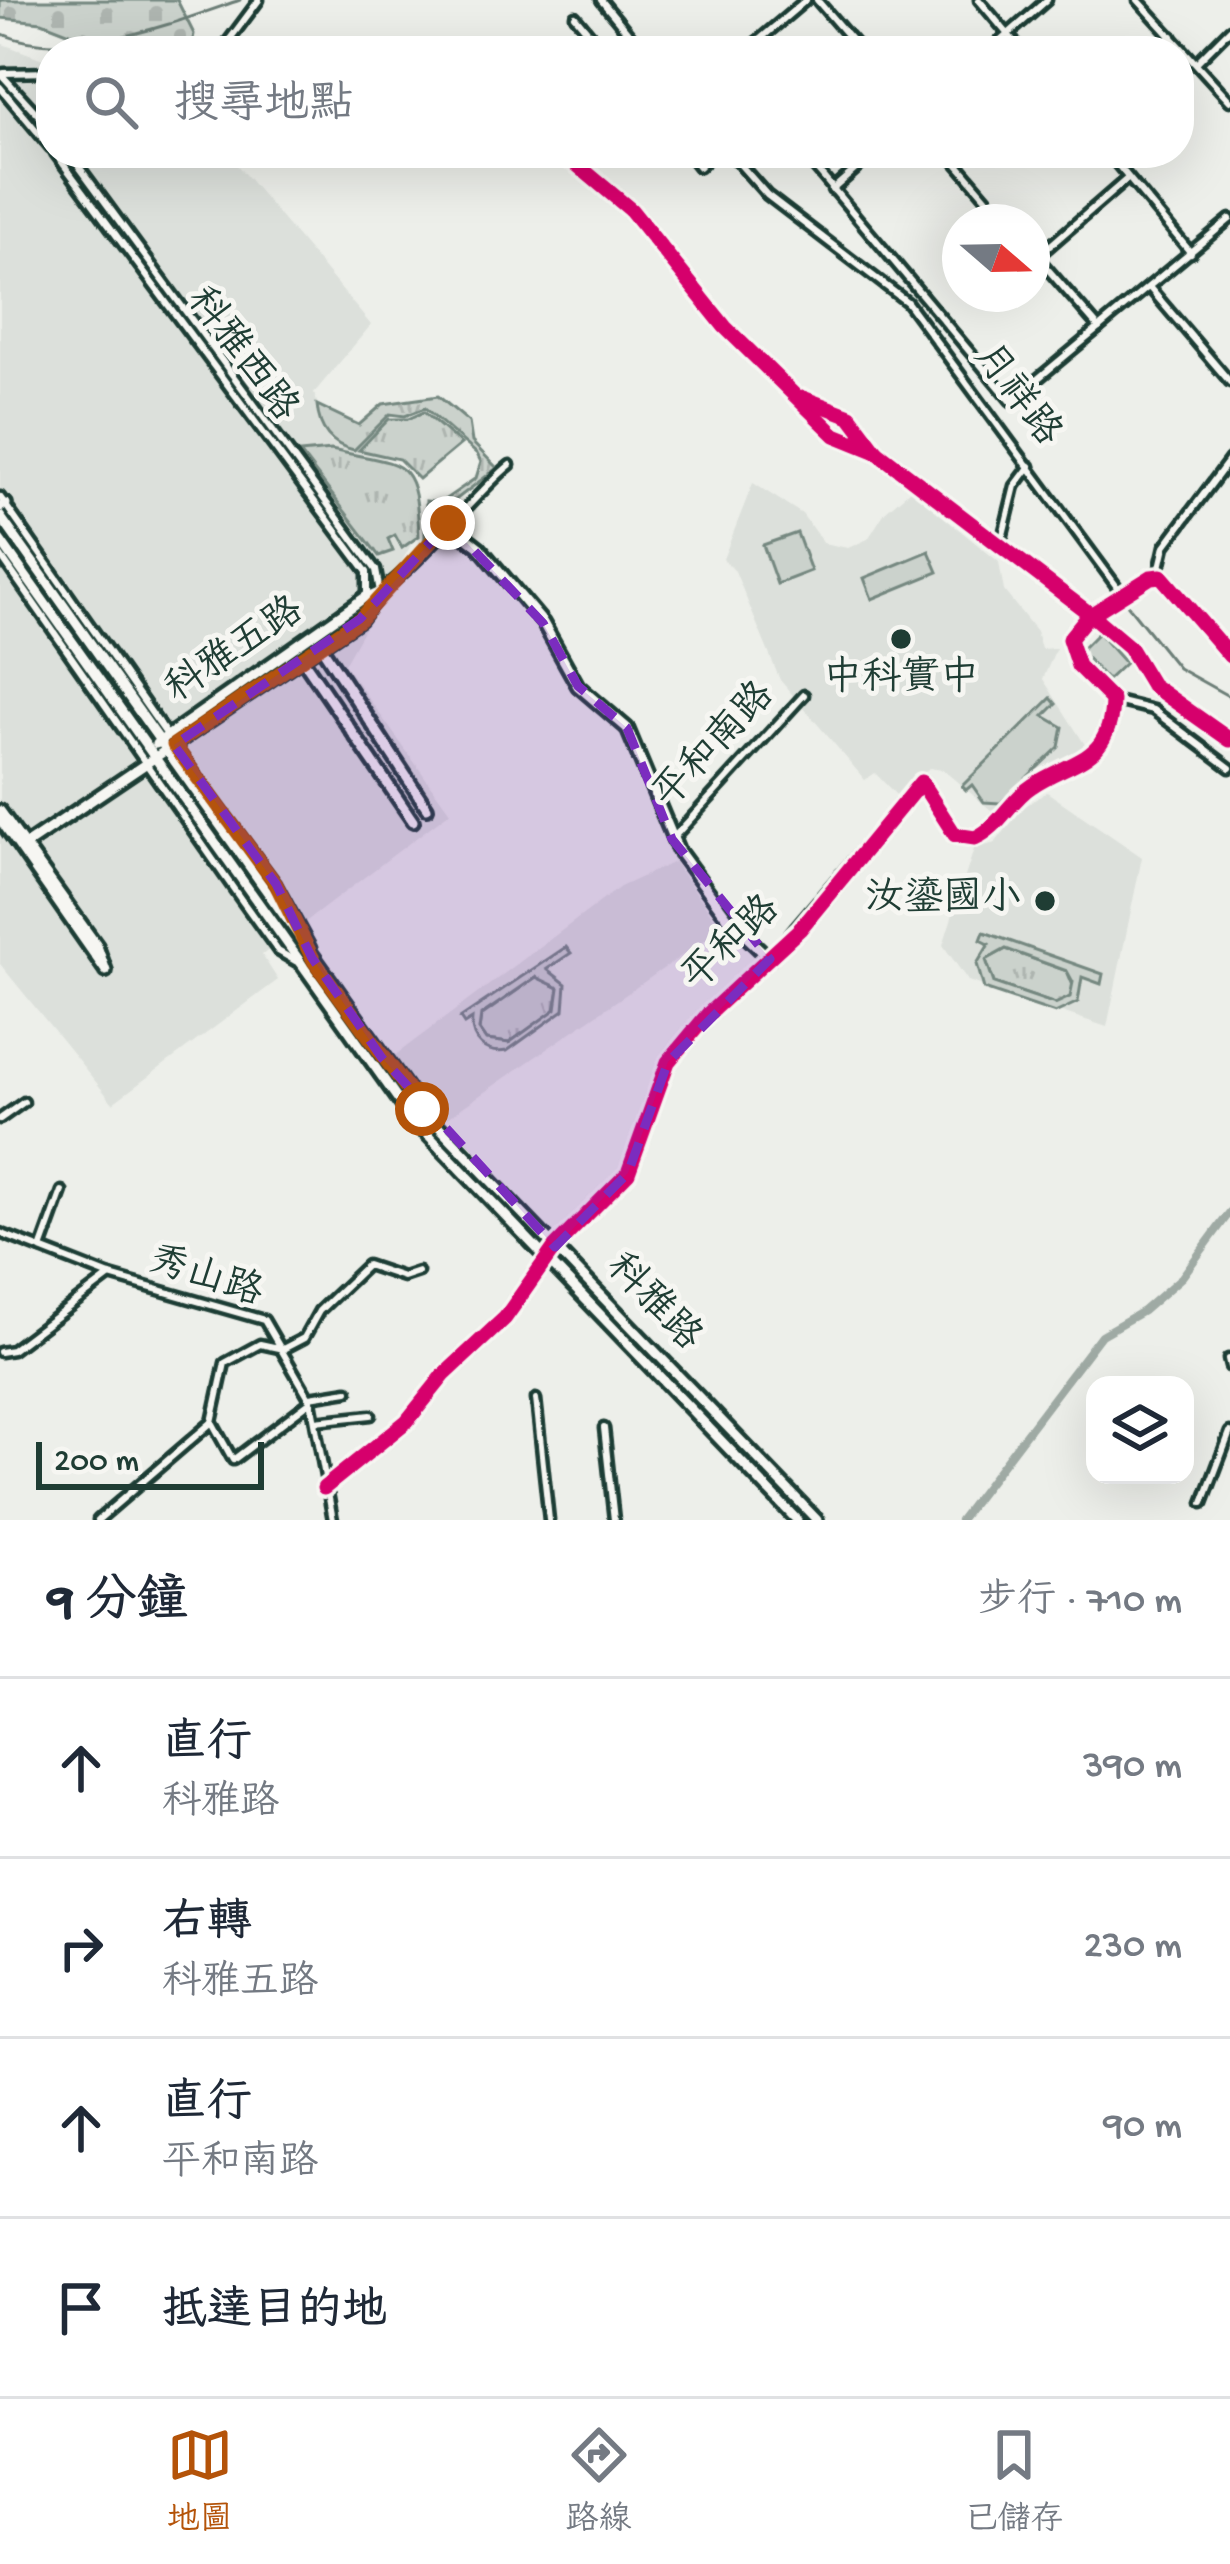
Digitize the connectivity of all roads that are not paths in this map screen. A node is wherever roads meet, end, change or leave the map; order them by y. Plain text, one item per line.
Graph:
1 (259, 0) edge
2 (601, 0) edge
3 (806, 0) edge
4 (817, 0) edge
5 (979, 0) edge
6 (1048, 0) edge
7 (1138, 0) edge
8 (575, 16) dead end
9 (1230, 29) edge
10 (1008, 34) joint
11 (232, 36) edge
12 (592, 36) edge
13 (631, 36) edge
14 (764, 36) edge
15 (848, 36) edge
16 (1172, 36) edge
17 (1196, 62) joint
18 (36, 72) edge
19 (0, 73) edge
20 (0, 87) edge
21 (1230, 100) edge
22 (36, 113) edge
23 (36, 130) edge
24 (66, 168) edge
25 (80, 168) edge
26 (743, 168) edge
27 (815, 168) edge
28 (857, 168) edge
29 (961, 168) edge
30 (1120, 168) edge
31 (1128, 178) junction
32 (832, 190) junction
33 (992, 204) edge
34 (1230, 219) edge
35 (1050, 242) edge
36 (1191, 253) junction
37 (1050, 271) edge
38 (1149, 287) junction
39 (1099, 328) junction
40 (1230, 382) edge
41 (1230, 459) edge
42 (510, 465) dead end
43 (1028, 468) junction
44 (2, 503) edge
45 (0, 517) edge
46 (448, 523) junction
47 (0, 540) edge
48 (1000, 548) dead end
49 (0, 555) edge
50 (1158, 576) junction
51 (380, 592) junction
52 (367, 596) junction
53 (1121, 596) junction
54 (320, 645) junction
55 (1230, 656) edge
56 (301, 657) junction
57 (804, 695) dead end
58 (1112, 700) junction
59 (162, 746) junction
60 (143, 761) junction
61 (1230, 768) edge
62 (427, 808) dead end
63 (0, 815) edge
64 (413, 821) dead end
65 (672, 839) junction
66 (23, 847) junction
67 (770, 958) junction
68 (300, 964) junction
69 (24, 1102) dead end
70 (0, 1119) edge
71 (62, 1191) dead end
72 (1, 1234) edge
73 (555, 1247) junction
74 (41, 1249) junction
75 (548, 1259) junction
76 (418, 1272) dead end
77 (110, 1276) junction
78 (284, 1349) junction
79 (0, 1352) edge
80 (348, 1391) dead end
81 (310, 1399) junction
82 (536, 1399) dead end
83 (371, 1415) dead end
84 (212, 1421) junction
85 (314, 1421) junction
86 (604, 1428) dead end
87 (1230, 1432) edge
88 (324, 1489) junction
89 (1203, 1503) dead end
90 (98, 1520) edge
91 (333, 1520) edge
92 (549, 1520) edge
93 (614, 1520) edge
94 (797, 1520) edge
95 (818, 1520) edge

1 - 11 street
2 - 13 street
3 - 14 street
4 - 15 street
5 - 10 street
6 - 10 street
7 - 16 street
8 - 12 street
9 - 17 street
17 - 21 street
18 - 19 street
19 - 22 street
20 - 23 street, 科雅西路
24 - 52 street, 科雅西路
25 - 51 street, 科雅西路
26 - 43 street, 月祥路
27 - 32 street
28 - 32 street
29 - 33 street
30 - 31 street
31 - 35 street
31 - 36 street
32 - 39 street
34 - 36 street
36 - 38 street
37 - 39 street
38 - 39 street
38 - 40 street
41 - 50 street
42 - 46 street
43 - 48 street
43 - 53 street, 月祥路
44 - 45 street
44 - 59 street, 科雅路
45 - 59 street, 科雅路
46 - 51 street
46 - 65 street, 平和南路
47 - 59 street, 科雅路
49 - 60 street, 科雅路
50 - 53 street
50 - 55 street
51 - 52 street
51 - 54 street, 科雅五路
52 - 59 street, 科雅五路
53 - 58 street
54 - 56 street, 科雅五路
54 - 62 street
56 - 59 street, 科雅五路
56 - 64 street
57 - 65 street, 平和南路
58 - 61 street
58 - 67 street, 平和路
59 - 60 street, 科雅五路
59 - 68 street, 科雅路
59 - 73 street, 科雅路
60 - 66 street, 科雅五路
60 - 68 street, 科雅路
63 - 66 street
65 - 67 street, 平和南路
66 - 66 street
67 - 73 street, 平和路
68 - 75 street, 科雅路
69 - 70 street
71 - 74 street
72 - 74 street, 秀山路
73 - 75 street, 平和路
73 - 95 street, 科雅路
74 - 77 street, 秀山路
75 - 88 street, 平和路
75 - 94 street, 科雅路
76 - 78 street
77 - 78 street, 秀山路
77 - 79 street
78 - 81 street, 秀山路
78 - 84 street
80 - 81 street
81 - 84 street
81 - 85 street, 秀山路
82 - 92 street
83 - 85 street
84 - 90 street
85 - 88 street, 秀山路
86 - 93 street
87 - 89 street
88 - 91 street, 秀山路

